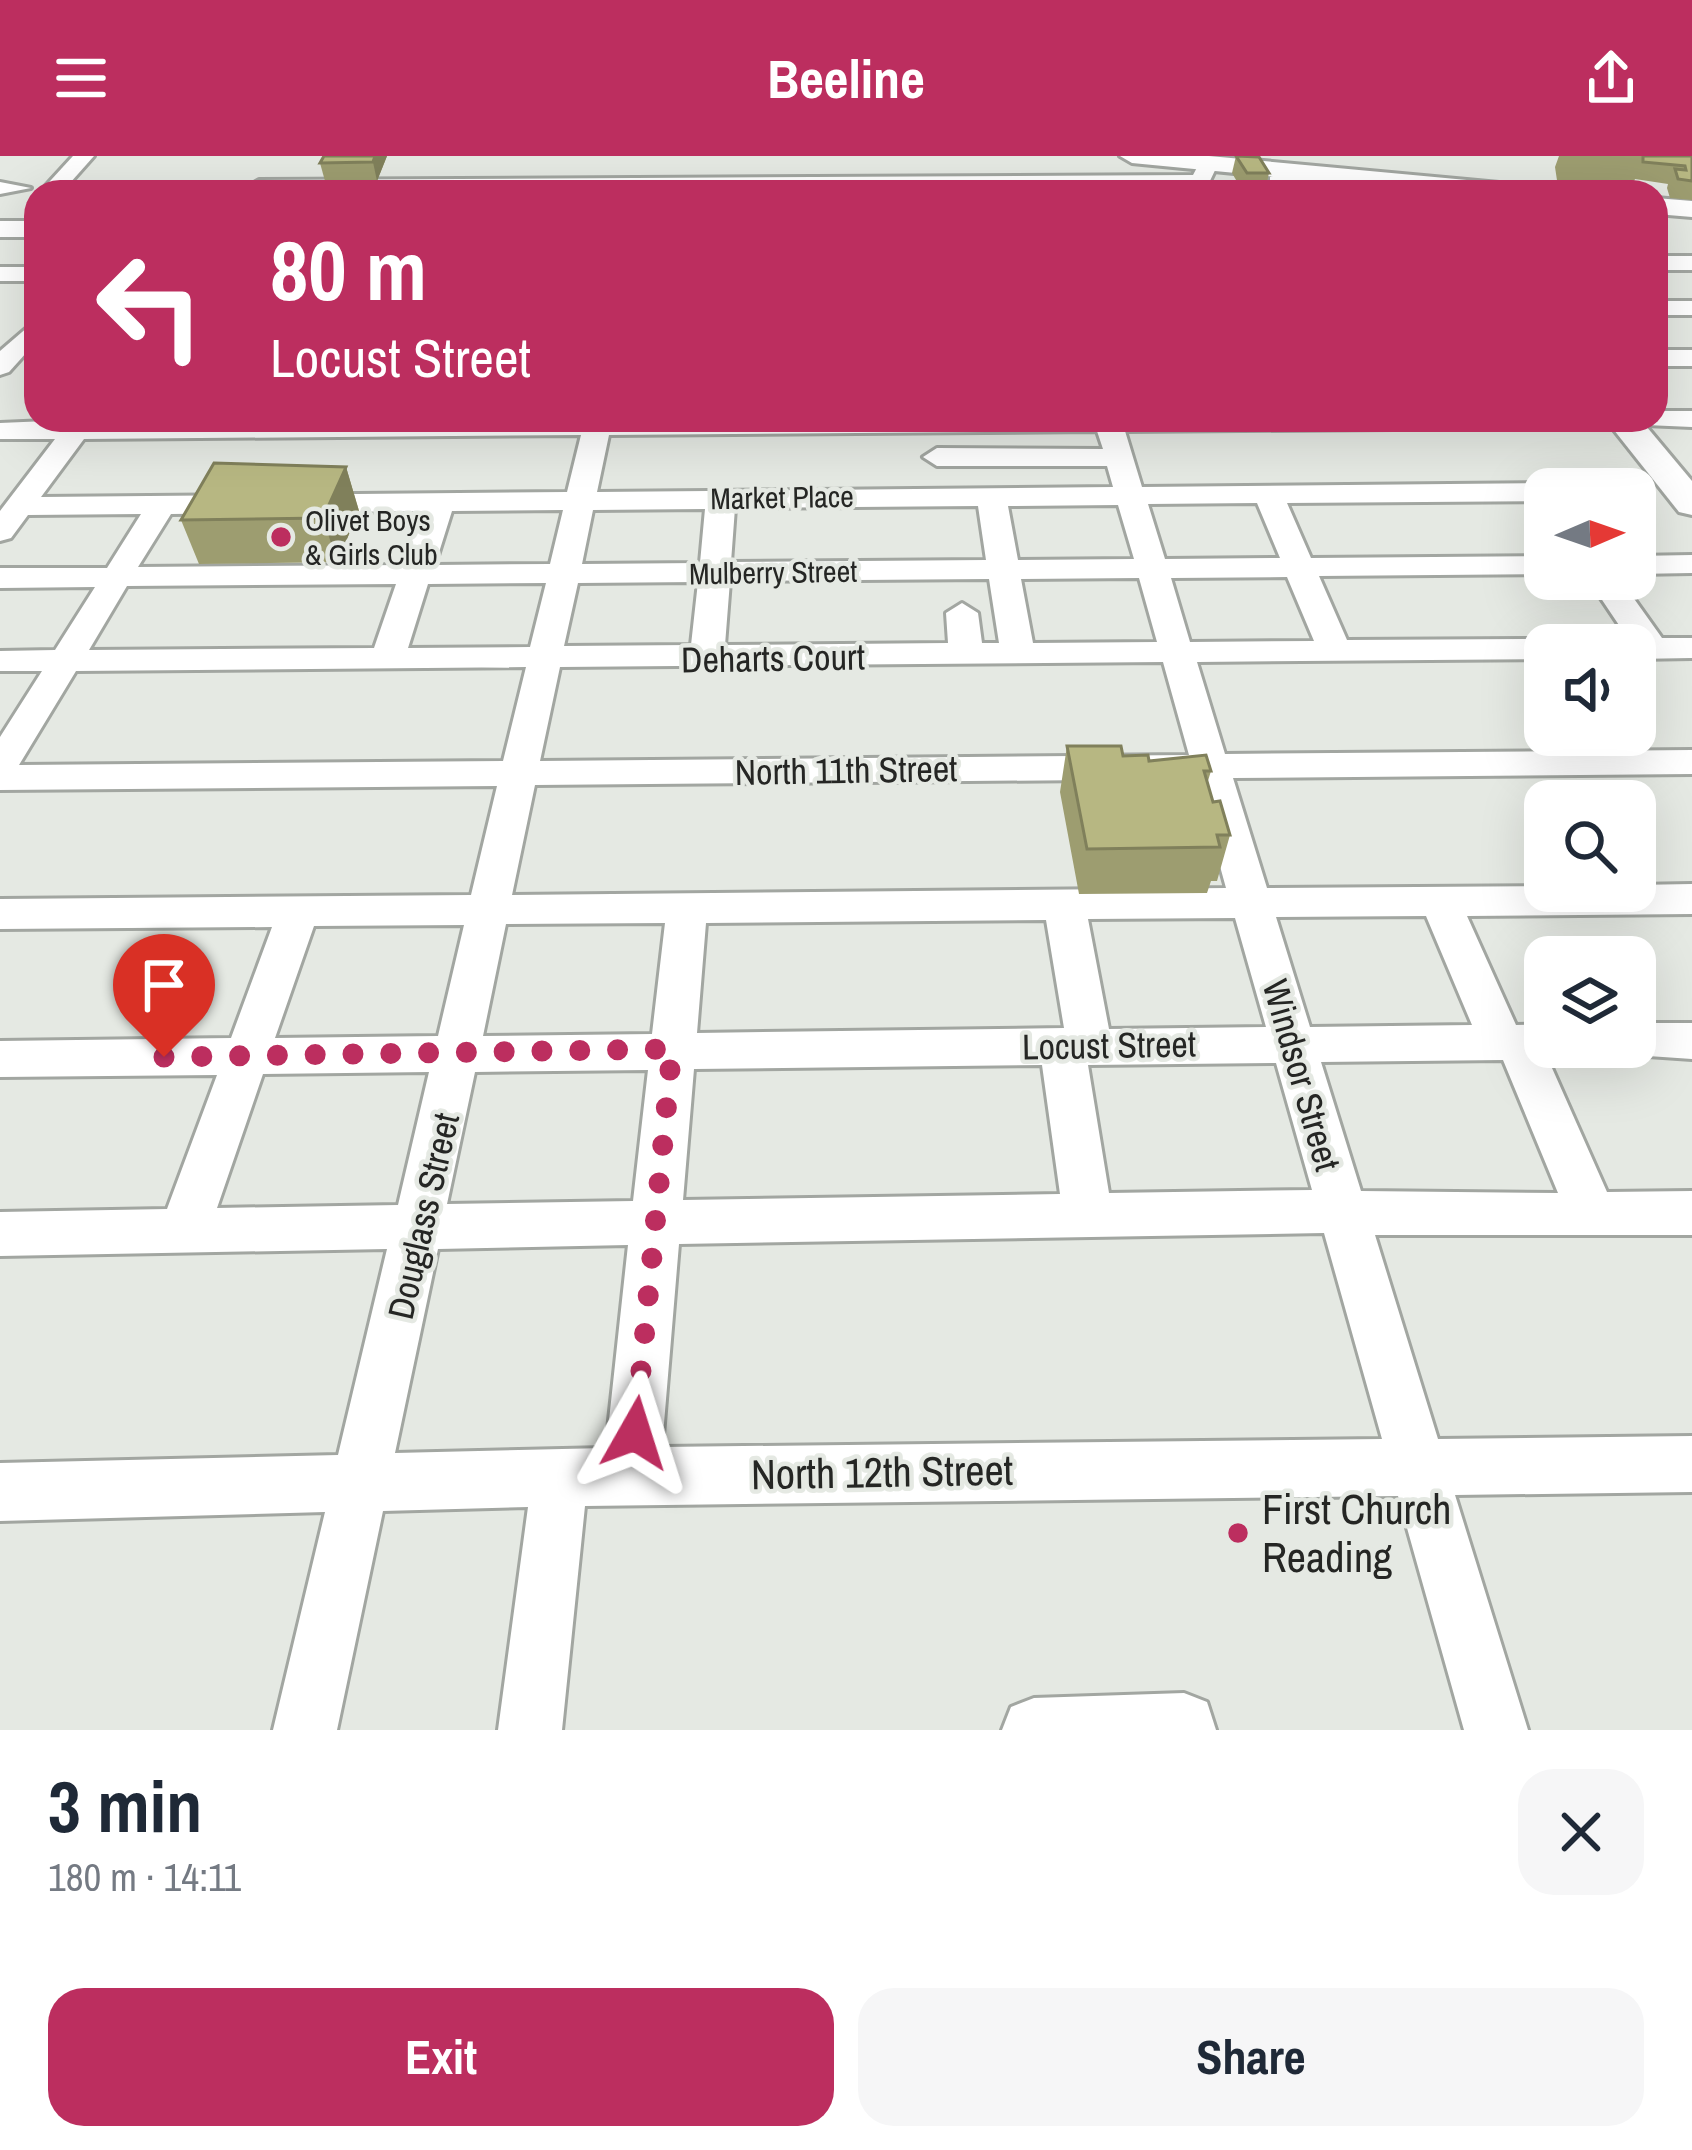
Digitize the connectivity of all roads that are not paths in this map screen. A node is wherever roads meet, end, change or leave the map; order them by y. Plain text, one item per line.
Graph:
1 (84, 156) edge
2 (1132, 156) edge
3 (1409, 156) edge
4 (831, 158) edge
5 (1208, 164) junction
6 (753, 165) dead end
7 (917, 168) junction
8 (1039, 175) edge
9 (653, 177) edge
10 (61, 180) edge
11 (541, 180) edge
12 (1155, 180) edge
13 (1202, 180) edge
14 (1273, 180) edge
15 (1428, 180) edge
16 (24, 338) edge
17 (0, 367) edge
18 (75, 432) edge
19 (596, 432) edge
20 (933, 432) edge
21 (1051, 432) edge
22 (1073, 432) edge
23 (1339, 432) edge
24 (1503, 432) edge
25 (1633, 432) edge
26 (1117, 449) edge
27 (1058, 458) junction
28 (1527, 468) edge
29 (1524, 493) edge
30 (1268, 494) junction
31 (991, 495) junction
32 (721, 498) junction
33 (581, 499) junction
34 (441, 500) junction
35 (1692, 503) edge
36 (161, 505) junction
37 (20, 506) junction
38 (0, 532) edge
39 (1692, 564) edge
40 (1656, 565) edge
41 (1524, 566) edge
42 (1152, 567) junction
43 (1299, 567) junction
44 (1003, 570) junction
45 (714, 573) junction
46 (565, 574) junction
47 (416, 575) junction
48 (0, 578) edge
49 (117, 578) junction
50 (962, 613) dead end
51 (1692, 648) edge
52 (1656, 649) edge
53 (1524, 650) edge
54 (1335, 651) junction
55 (1177, 653) junction
56 (1018, 655) junction
57 (965, 656) junction
58 (387, 658) junction
59 (547, 658) junction
60 (706, 658) junction
61 (0, 661) edge
62 (65, 661) junction
63 (1692, 762) edge
64 (1211, 766) junction
65 (0, 767) edge
66 (522, 773) junction
67 (0, 778) edge
68 (1692, 899) edge
69 (1441, 900) junction
70 (1064, 902) junction
71 (1252, 902) junction
72 (687, 908) junction
73 (492, 910) junction
74 (298, 912) junction
75 (0, 914) edge
76 (1656, 1041) edge
77 (1692, 1041) edge
78 (1521, 1042) edge
79 (1293, 1043) junction
80 (1075, 1044) junction
81 (672, 1049) junction
82 (460, 1053) junction
83 (247, 1056) junction
84 (0, 1059) edge
85 (1342, 1211) junction
86 (1692, 1213) edge
87 (1592, 1214) junction
88 (1088, 1215) junction
89 (656, 1222) junction
90 (420, 1228) junction
91 (184, 1232) junction
92 (0, 1234) edge
93 (1418, 1466) junction
94 (1688, 1472) edge
95 (631, 1476) junction
96 (560, 1477) junction
97 (360, 1484) junction
98 (0, 1492) edge
99 (305, 1730) edge
100 (530, 1730) edge
101 (1034, 1730) edge
102 (1184, 1730) edge
103 (1496, 1730) edge

1 - 10 street
2 - 5 main road
3 - 15 main road
4 - 7 street
5 - 13 street
5 - 14 main road
6 - 7 street
7 - 8 street
8 - 9 street
8 - 12 street
9 - 11 street
16 - 17 street
18 - 37 street
19 - 33 street, Douglass Street
20 - 27 street
21 - 27 street
22 - 26 street
23 - 26 street
24 - 28 street
25 - 35 main road
26 - 27 street
26 - 30 street, Market Place
26 - 31 street, Market Place
26 - 42 street, Windsor Street
29 - 30 street, Market Place
30 - 43 street
31 - 32 street, Market Place
31 - 44 street
32 - 33 street, Market Place
32 - 45 street
33 - 34 street, Market Place
33 - 46 street, Douglass Street
34 - 36 street, Market Place
34 - 47 street
36 - 37 street, Market Place
36 - 49 street
37 - 38 street
39 - 40 street
41 - 43 street, Mulberry Street
42 - 43 street, Mulberry Street
42 - 44 street, Mulberry Street
42 - 55 street, Windsor Street
43 - 54 street
44 - 45 street, Mulberry Street
44 - 56 street
45 - 46 street, Mulberry Street
45 - 60 street
46 - 47 street, Mulberry Street
46 - 59 street, Douglass Street
47 - 49 street, Mulberry Street
47 - 58 street
48 - 49 street, Mulberry Street
49 - 62 street
50 - 57 street
51 - 52 street
53 - 54 street, Deharts Court
54 - 55 street, Deharts Court
55 - 56 street, Deharts Court
55 - 64 street, Windsor Street
56 - 57 street, Deharts Court
57 - 60 street, Deharts Court
58 - 59 street, Deharts Court
58 - 62 street, Deharts Court
59 - 60 street, Deharts Court
59 - 66 street, Douglass Street
61 - 62 street, Deharts Court
62 - 65 street
63 - 64 street, North 11th Street
64 - 66 street, North 11th Street
64 - 71 street, Windsor Street
66 - 67 street, North 11th Street
66 - 73 street, Douglass Street
68 - 69 street
69 - 71 street
69 - 78 street
70 - 71 street
70 - 72 street
70 - 80 street
71 - 79 street, Windsor Street
72 - 73 street
72 - 81 street
73 - 74 street
73 - 82 street, Douglass Street
74 - 75 street
74 - 83 street
76 - 77 street
78 - 79 street, Locust Street
78 - 87 street
79 - 80 street, Locust Street
79 - 85 street, Windsor Street
80 - 81 street, Locust Street
80 - 88 street
81 - 82 street, Locust Street
81 - 89 street
82 - 83 street, Locust Street
82 - 90 street, Douglass Street
83 - 84 street, Locust Street
83 - 91 street
85 - 87 street
85 - 88 street
85 - 93 street, Windsor Street
86 - 87 street
88 - 89 street
89 - 90 street
89 - 95 street
90 - 91 street
90 - 97 street, Douglass Street
91 - 92 street
93 - 94 street, North 12th Street
93 - 95 street, North 12th Street
93 - 103 street, Windsor Street
95 - 96 street, North 12th Street
96 - 97 street, North 12th Street
96 - 100 street
97 - 98 street, North 12th Street
97 - 99 street, Douglass Street
101 - 102 street

